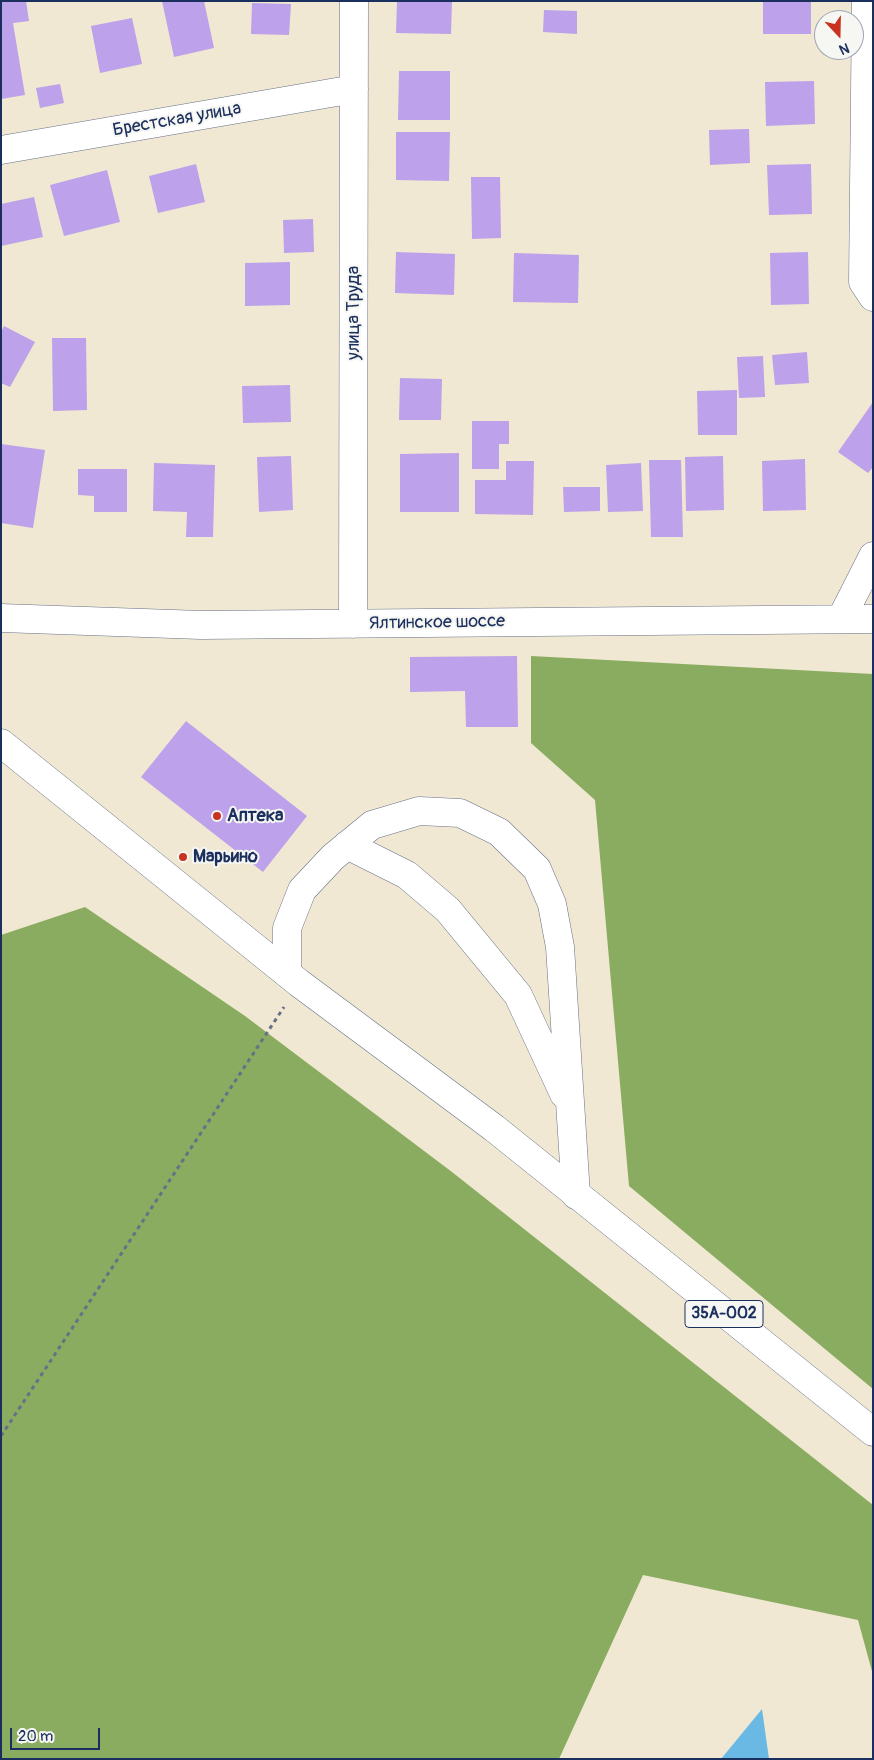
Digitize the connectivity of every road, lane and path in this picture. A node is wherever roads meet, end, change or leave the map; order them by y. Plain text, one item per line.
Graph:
1 (354, 1) edge
2 (866, 1) edge
3 (354, 89) junction
4 (1, 150) edge
5 (873, 296) edge
6 (873, 556) edge
7 (1, 618) edge
8 (841, 619) junction
9 (873, 619) edge
10 (353, 624) junction
11 (1, 743) edge
12 (348, 845) junction
13 (293, 978) junction
14 (570, 1108) junction
15 (576, 1195) junction
16 (873, 1432) edge
17 (1, 1436) edge

1 - 3 street, улица Труда
2 - 5 street
3 - 4 street, Брестская улица
3 - 10 street, улица Труда
6 - 8 street
7 - 10 street, Ялтинское шоссе
8 - 9 street, Ялтинское шоссе
8 - 10 street, Ялтинское шоссе
11 - 13 street, 35А-002
12 - 13 street
12 - 14 street
12 - 14 street
13 - 15 street, 35А-002
13 - 17 path
14 - 15 street
15 - 16 street, 35А-002

